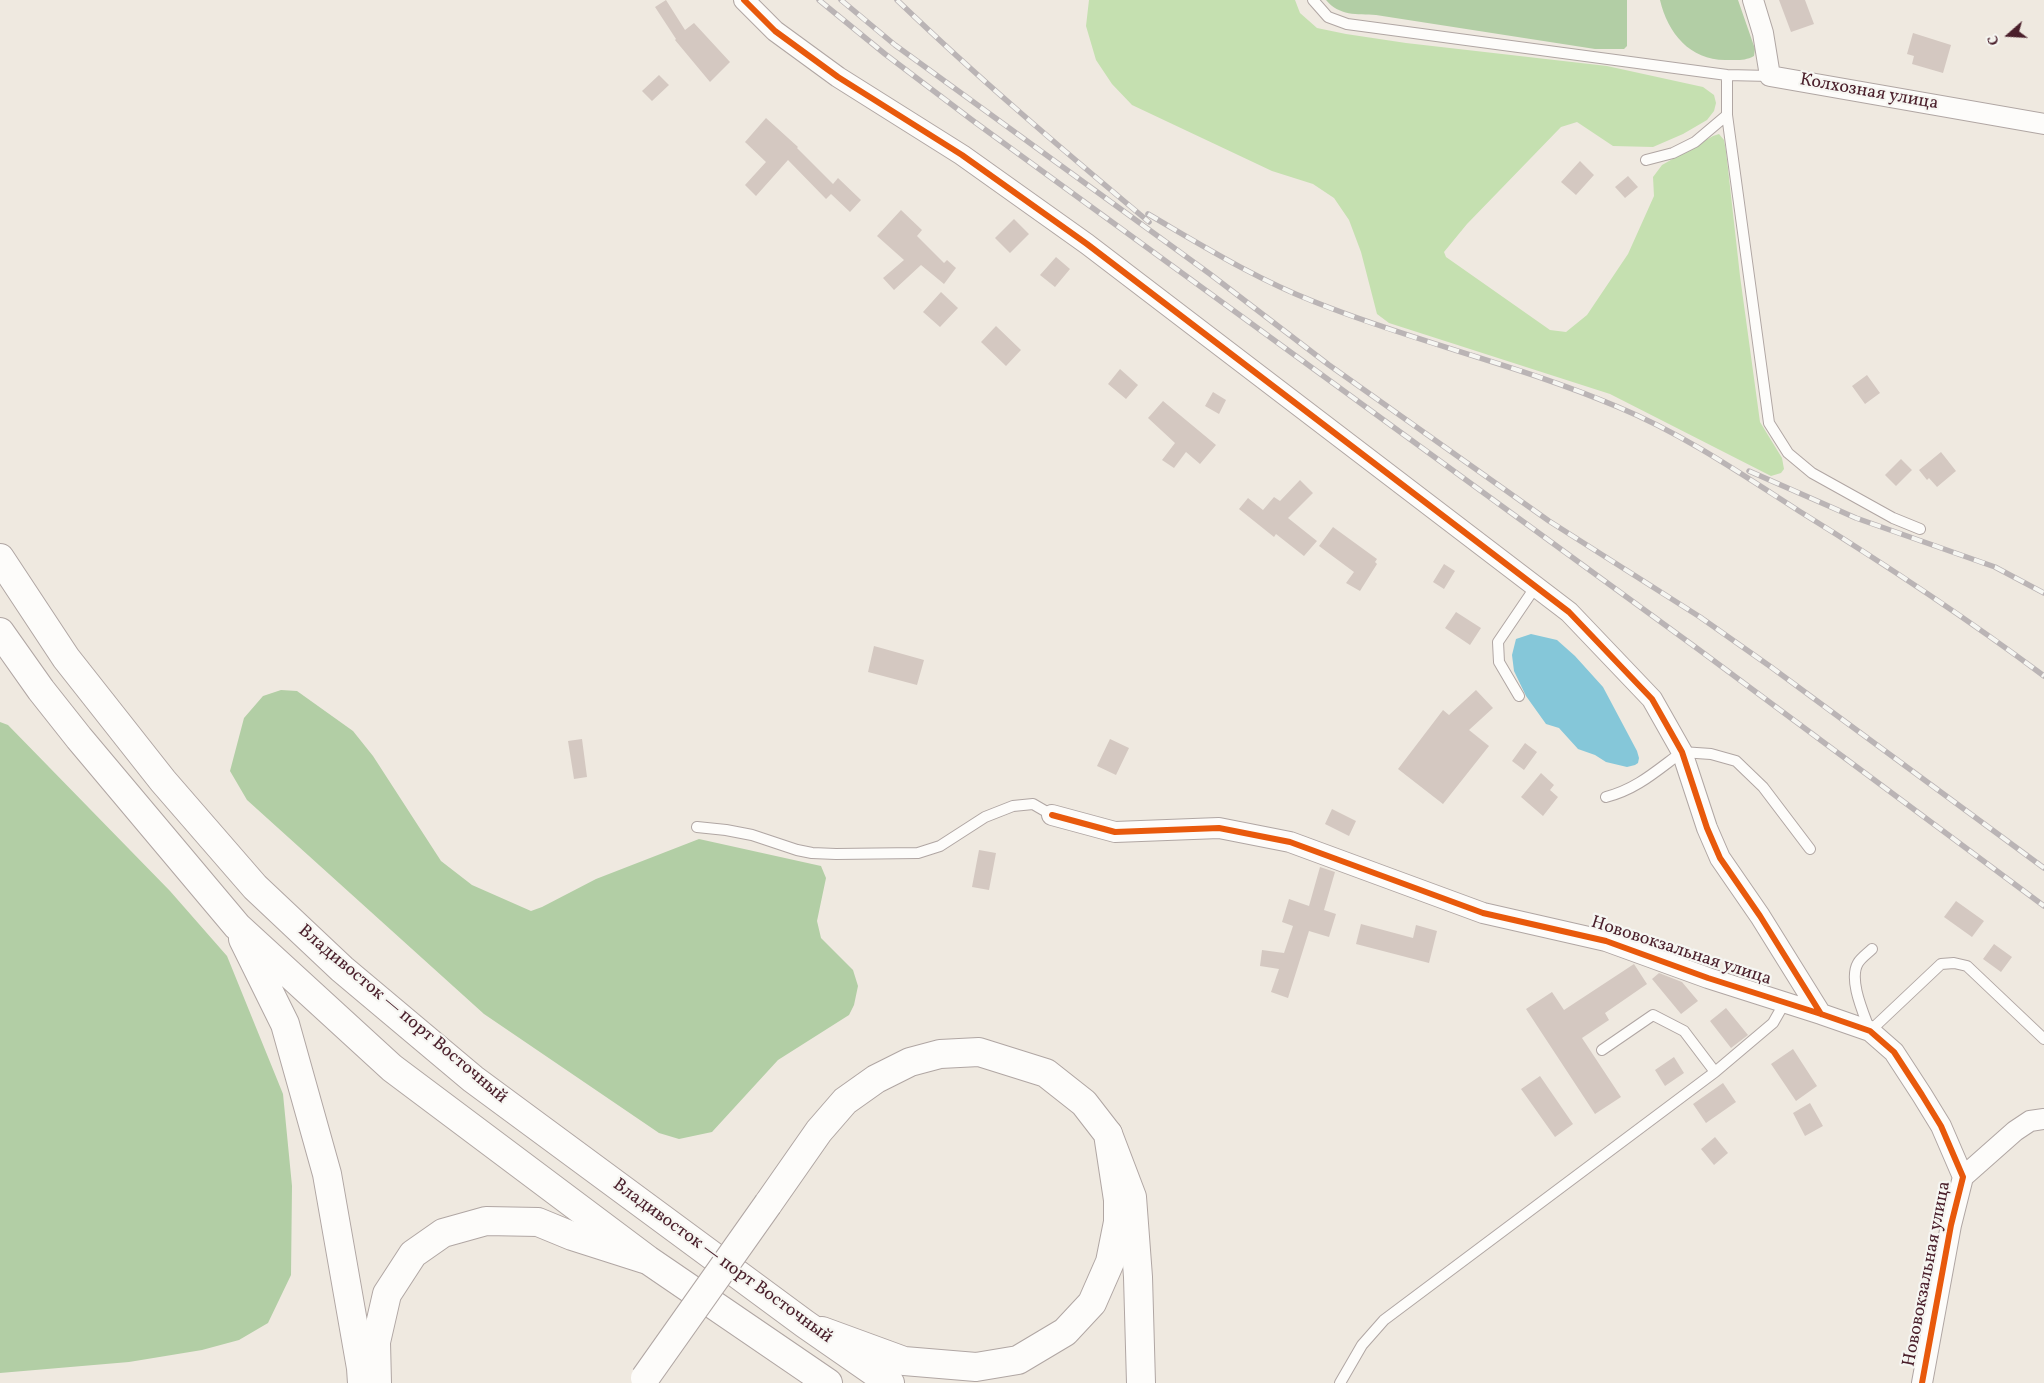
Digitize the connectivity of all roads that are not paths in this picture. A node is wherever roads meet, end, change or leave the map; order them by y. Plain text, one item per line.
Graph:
1 (744, 0) edge
2 (1313, 0) edge
3 (1753, 0) edge
4 (1727, 75) junction
5 (1770, 76) junction
6 (1727, 115) junction
7 (2044, 124) edge
8 (1646, 160) dead end
9 (1920, 529) dead end
10 (0, 558) edge
11 (1536, 586) junction
12 (0, 632) edge
13 (1518, 696) dead end
14 (1682, 752) junction
15 (1606, 797) dead end
16 (1052, 815) joint
17 (697, 827) dead end
18 (1810, 849) dead end
19 (237, 926) junction
20 (1872, 949) dead end
21 (1785, 1002) junction
22 (1821, 1014) junction
23 (1870, 1031) junction
24 (2044, 1040) edge
25 (1602, 1050) dead end
26 (1715, 1072) junction
27 (2044, 1119) edge
28 (1108, 1134) junction
29 (1963, 1177) junction
30 (648, 1260) junction
31 (805, 1324) junction
32 (644, 1380) edge
33 (362, 1383) edge
34 (377, 1383) edge
35 (828, 1383) edge
36 (890, 1383) edge
37 (1141, 1383) edge
38 (1340, 1383) edge
39 (1922, 1383) edge

1 - 11 street
2 - 4 lane
3 - 5 street
4 - 5 lane
4 - 6 lane
5 - 7 street, Колхозная улица
6 - 8 lane
6 - 9 lane
10 - 31 main road, Владивосток — порт Восточный
11 - 13 lane
11 - 14 street
12 - 19 main road, Владивосток — порт Восточный
14 - 15 lane
14 - 18 lane
14 - 22 street
16 - 17 lane
16 - 21 street, Нововокзальная улица
19 - 30 main road, Владивосток — порт Восточный
19 - 33 main road
20 - 23 lane
21 - 22 street, Нововокзальная улица
21 - 26 lane
22 - 23 street, Нововокзальная улица
23 - 24 lane
23 - 29 street, Нововокзальная улица
25 - 26 lane
26 - 38 lane
27 - 29 street, Нововокзальная улица
28 - 31 main road
28 - 32 main road, bridge
28 - 37 main road
29 - 39 street, Нововокзальная улица
30 - 34 main road
30 - 35 main road, Владивосток — порт Восточный
31 - 36 main road, Владивосток — порт Восточный

